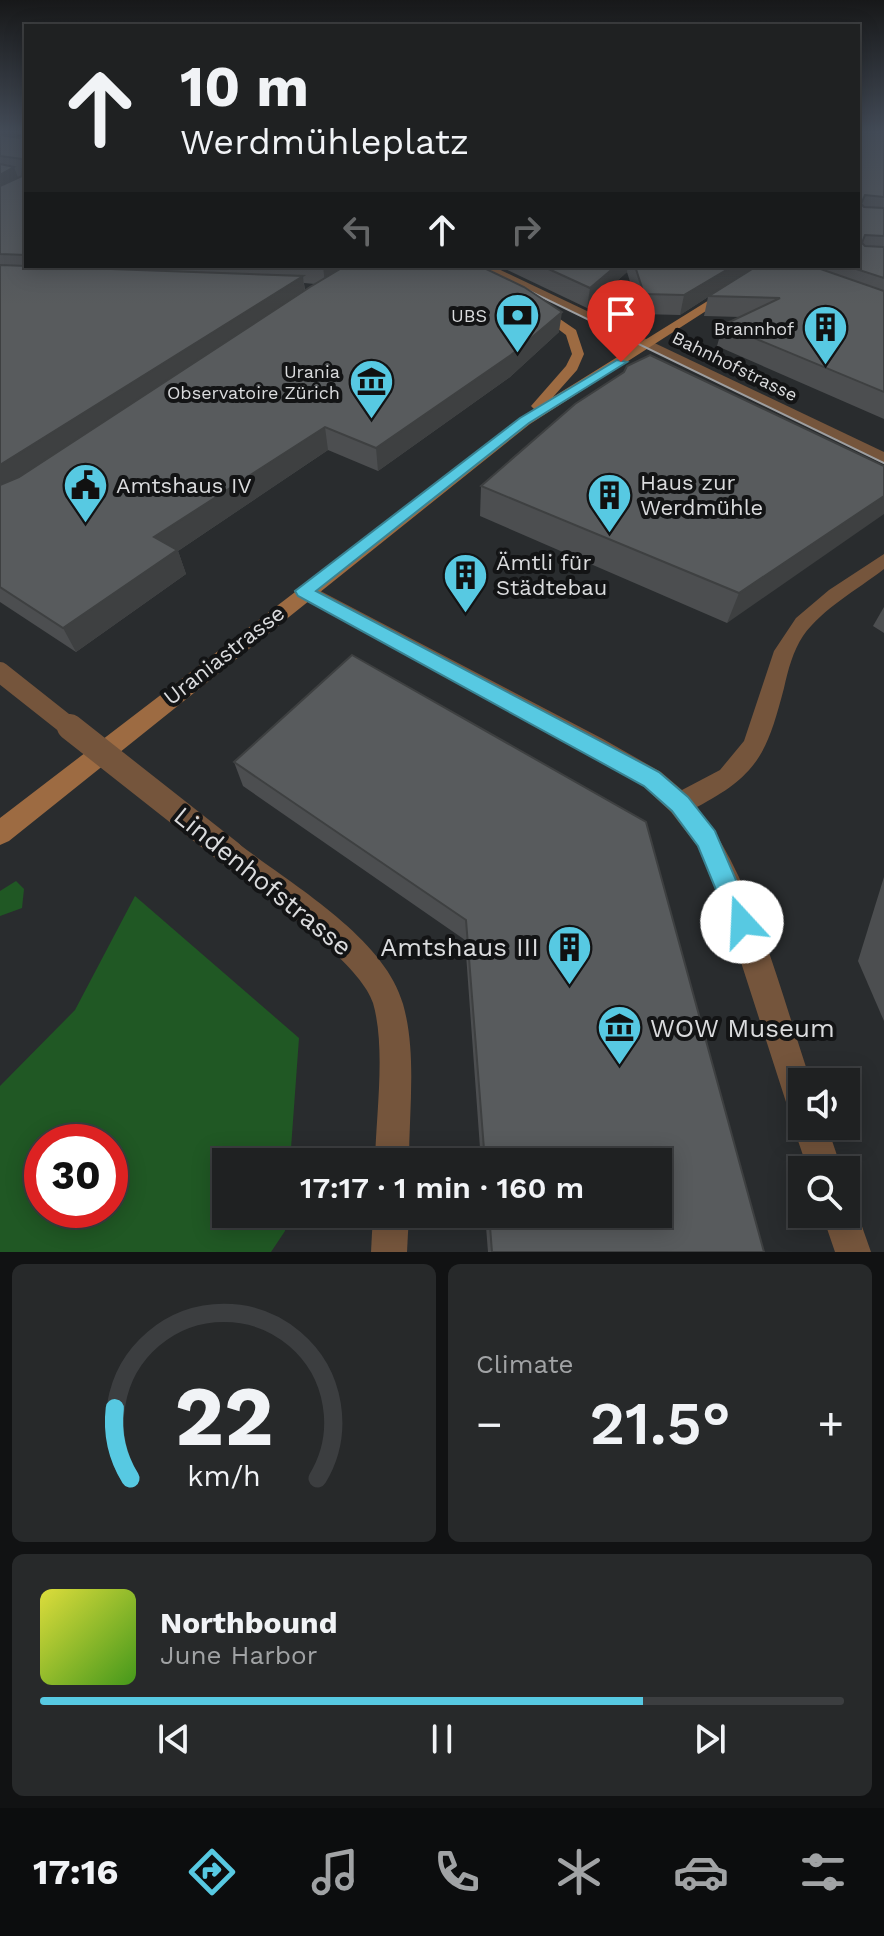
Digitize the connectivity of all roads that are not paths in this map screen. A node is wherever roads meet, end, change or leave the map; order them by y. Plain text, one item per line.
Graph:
1 (488, 268) edge
2 (773, 268) edge
3 (523, 301) edge
4 (648, 345) junction
5 (525, 421) junction
6 (884, 458) edge
7 (884, 560) edge
8 (304, 591) junction
9 (0, 672) edge
10 (680, 804) junction
11 (0, 833) edge
12 (791, 1068) edge
13 (392, 1148) edge
14 (390, 1228) edge
15 (845, 1228) edge
16 (389, 1252) edge
17 (853, 1252) edge

1 - 4 street, Bahnhofstrasse
2 - 4 street, Uraniastrasse
3 - 5 street, Uraniastrasse
4 - 5 street, Uraniastrasse
4 - 6 street, Bahnhofstrasse
5 - 8 street, Uraniastrasse
7 - 10 street
8 - 10 street
8 - 11 street, Uraniastrasse
9 - 13 street, Lindenhofstrasse, bridge
10 - 12 street
14 - 16 street
15 - 17 street

